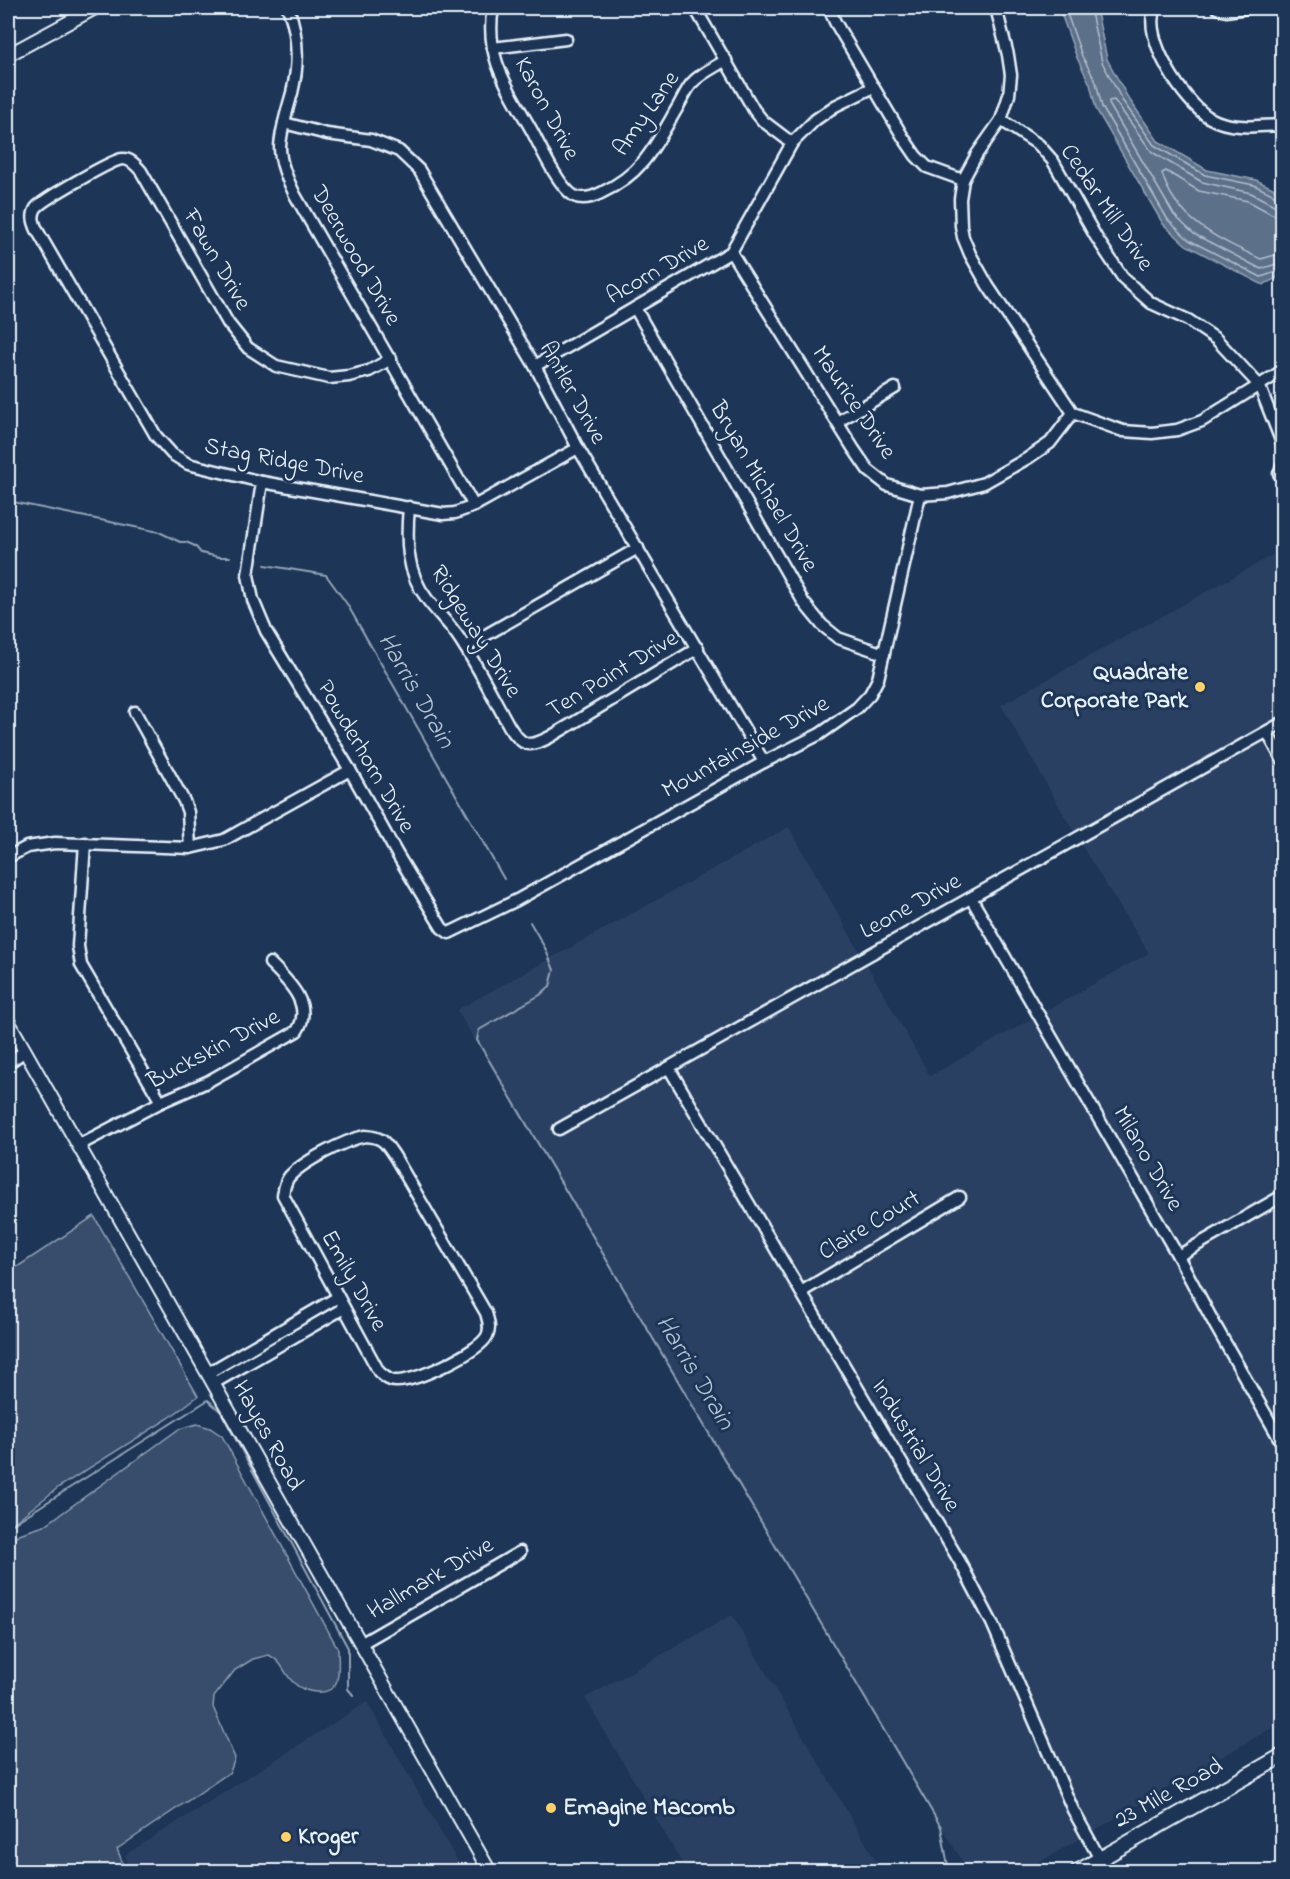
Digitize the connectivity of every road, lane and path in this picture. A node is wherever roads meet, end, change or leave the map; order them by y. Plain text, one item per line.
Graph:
1 (94, 8) edge
2 (288, 8) edge
3 (493, 8) edge
4 (695, 8) edge
5 (829, 8) edge
6 (996, 8) edge
7 (1155, 8) edge
8 (1217, 8) edge
9 (1247, 8) edge
10 (566, 39) dead end
11 (493, 48) junction
12 (8, 55) edge
13 (726, 60) junction
14 (874, 87) junction
15 (1001, 120) junction
16 (284, 123) junction
17 (1282, 125) edge
18 (792, 143) junction
19 (963, 180) junction
20 (570, 192) joint
21 (33, 215) joint
22 (731, 252) junction
23 (635, 308) junction
24 (391, 359) junction
25 (535, 366) junction
26 (1282, 370) edge
27 (1259, 385) junction
28 (895, 388) dead end
29 (1073, 413) junction
30 (837, 422) junction
31 (1282, 443) edge
32 (578, 448) junction
33 (262, 482) junction
34 (920, 495) junction
35 (409, 507) junction
36 (474, 507) junction
37 (638, 548) junction
38 (465, 648) junction
39 (698, 648) junction
40 (884, 654) junction
41 (135, 712) dead end
42 (1282, 723) edge
43 (1267, 732) junction
44 (550, 737) joint
45 (1282, 759) edge
46 (764, 762) junction
47 (350, 770) junction
48 (86, 843) junction
49 (190, 848) junction
50 (8, 856) edge
51 (553, 880) joint
52 (971, 898) junction
53 (270, 963) dead end
54 (8, 1022) edge
55 (25, 1051) junction
56 (8, 1063) edge
57 (669, 1068) junction
58 (161, 1102) junction
59 (559, 1129) dead end
60 (79, 1145) junction
61 (1282, 1196) edge
62 (960, 1197) dead end
63 (1178, 1256) junction
64 (801, 1292) junction
65 (338, 1297) junction
66 (344, 1308) junction
67 (283, 1336) junction
68 (211, 1378) junction
69 (1282, 1443) edge
70 (520, 1552) dead end
71 (362, 1643) junction
72 (1282, 1756) edge
73 (1100, 1859) junction
74 (490, 1872) edge
75 (1077, 1872) edge

1 - 12 street
2 - 16 street, Deerwood Drive
3 - 11 street, Karon Drive
4 - 13 street
5 - 14 street
6 - 15 street
7 - 17 street
8 - 9 street
10 - 11 street
11 - 20 street, Karon Drive
13 - 18 street
13 - 20 street, Amy Lane
14 - 18 street, Acorn Drive
14 - 19 street
15 - 19 street
15 - 27 street, Cedar Mill Drive
16 - 24 street, Deerwood Drive
16 - 25 street, Antler Drive
18 - 22 street, Acorn Drive
19 - 29 street
21 - 24 street, Fawn Drive
21 - 33 street, Stag Ridge Drive
22 - 23 street, Acorn Drive
22 - 30 street, Maurice Drive
23 - 25 street, Acorn Drive
23 - 40 street, Bryan Michael Drive
24 - 36 street, Deerwood Drive
25 - 32 street, Antler Drive
26 - 27 street
27 - 29 street
27 - 31 street
28 - 30 street
29 - 34 street, Maurice Drive
30 - 34 street, Maurice Drive
32 - 36 street, Stag Ridge Drive
32 - 37 street, Antler Drive
33 - 35 street, Stag Ridge Drive
33 - 47 street, Powderhorn Drive
34 - 40 street, Mountainside Drive
35 - 36 street, Stag Ridge Drive
35 - 38 street, Ridgeway Drive
37 - 38 street
37 - 39 street, Antler Drive
38 - 44 street, Ridgeway Drive
39 - 44 street, Ten Point Drive
39 - 46 street, Antler Drive
40 - 46 street, Mountainside Drive
41 - 49 street
42 - 43 street, Leone Drive
43 - 45 street
43 - 52 street, Leone Drive
46 - 51 street, Mountainside Drive
47 - 49 street
47 - 51 street, Powderhorn Drive
48 - 49 street
48 - 50 street
48 - 58 street
52 - 57 street, Leone Drive
52 - 63 street, Milano Drive
53 - 58 street, Buckskin Drive
54 - 55 street, Hayes Road
55 - 56 street
55 - 60 street, Hayes Road
57 - 59 street, Leone Drive
57 - 64 street, Industrial Drive
58 - 60 street, Buckskin Drive
60 - 68 street, Hayes Road
61 - 63 street
62 - 64 street, Claire Court
63 - 69 street, Milano Drive
64 - 73 street, Industrial Drive
65 - 66 street, Emily Drive
65 - 66 street, Emily Drive
65 - 67 street
66 - 67 street
67 - 68 street
68 - 71 street, Hayes Road
70 - 71 street, Hallmark Drive
71 - 74 street, Hayes Road
72 - 73 main road, 23 Mile Road
73 - 75 main road, 23 Mile Road

